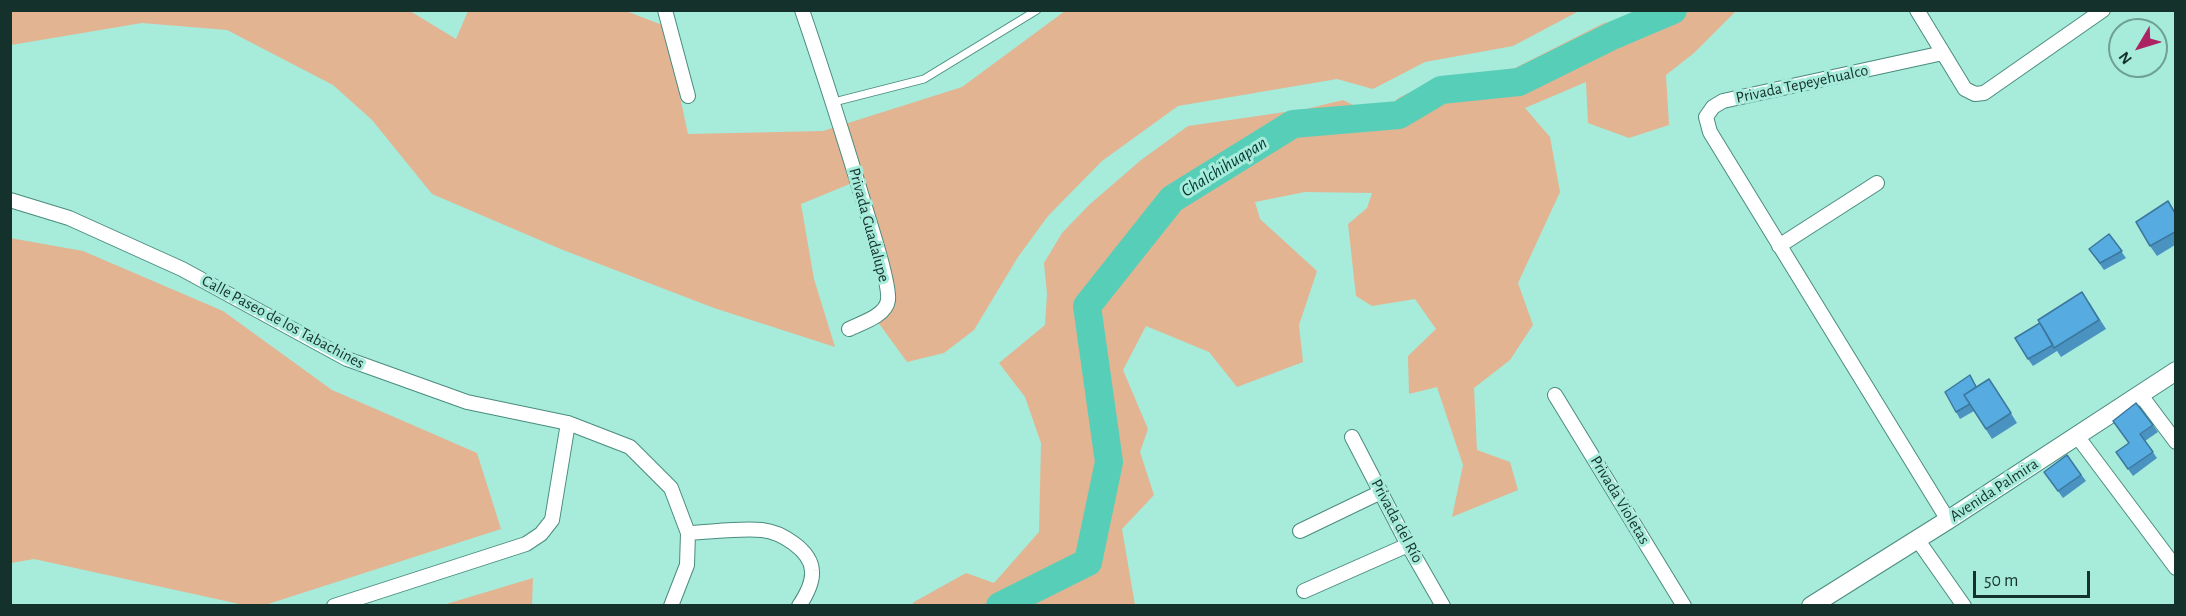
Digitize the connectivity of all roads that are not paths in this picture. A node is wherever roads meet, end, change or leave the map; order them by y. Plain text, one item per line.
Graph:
1 (665, 10) edge
2 (802, 10) edge
3 (1037, 10) edge
4 (1917, 10) edge
5 (2103, 10) edge
6 (1943, 53) junction
7 (688, 96) dead end
8 (834, 102) junction
9 (1877, 183) dead end
10 (10, 200) edge
11 (1779, 246) junction
12 (849, 329) dead end
13 (2175, 370) edge
14 (2140, 394) junction
15 (1556, 395) dead end
16 (568, 423) junction
17 (2077, 436) junction
18 (1352, 437) dead end
19 (2175, 442) edge
20 (1381, 492) junction
21 (1948, 520) junction
22 (1300, 531) dead end
23 (688, 532) junction
24 (1917, 539) junction
25 (1408, 545) junction
26 (2175, 568) edge
27 (1304, 591) dead end
28 (334, 606) edge
29 (671, 606) edge
30 (799, 606) edge
31 (1443, 606) edge
32 (1684, 606) edge
33 (1810, 606) edge
34 (1964, 606) edge

1 - 7 street
2 - 8 street, Privada Guadalupe
3 - 8 lane
4 - 6 street
5 - 6 street
6 - 11 street, Privada Tepeyehualco
8 - 12 street, Privada Guadalupe
9 - 11 street
10 - 16 street, Calle Paseo de los Tabachines
11 - 21 street, Privada Tepeyehualco
13 - 14 main road, Avenida Palmira
14 - 17 main road, Avenida Palmira
14 - 19 street
15 - 32 street, Privada Violetas
16 - 23 street, Calle Paseo de los Tabachines
16 - 28 street
17 - 21 main road, Avenida Palmira
17 - 26 street
18 - 20 street, Privada del Río
20 - 22 street
20 - 25 street, Privada del Río
21 - 24 main road, Avenida Palmira
23 - 29 street, Calle Paseo de los Tabachines
23 - 30 street
24 - 33 main road, Avenida Palmira
24 - 34 street
25 - 27 street
25 - 31 street, Privada del Río

